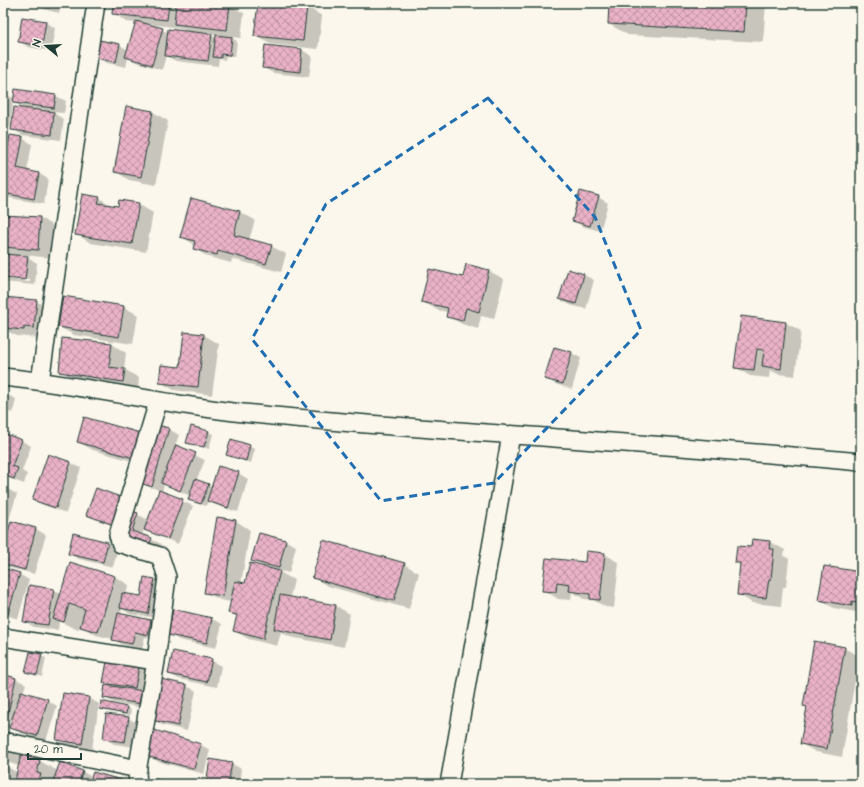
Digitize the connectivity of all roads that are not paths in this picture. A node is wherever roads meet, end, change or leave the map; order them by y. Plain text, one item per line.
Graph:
1 (96, 3) edge
2 (3, 378) edge
3 (40, 381) junction
4 (158, 402) junction
5 (511, 435) junction
6 (861, 462) edge
7 (3, 637) edge
8 (156, 661) junction
9 (3, 741) edge
10 (138, 776) edge
11 (449, 784) edge

1 - 3 street
2 - 3 street
3 - 4 street
4 - 5 street
4 - 8 street
5 - 6 street
5 - 11 street
7 - 8 street
8 - 10 street
9 - 10 street

